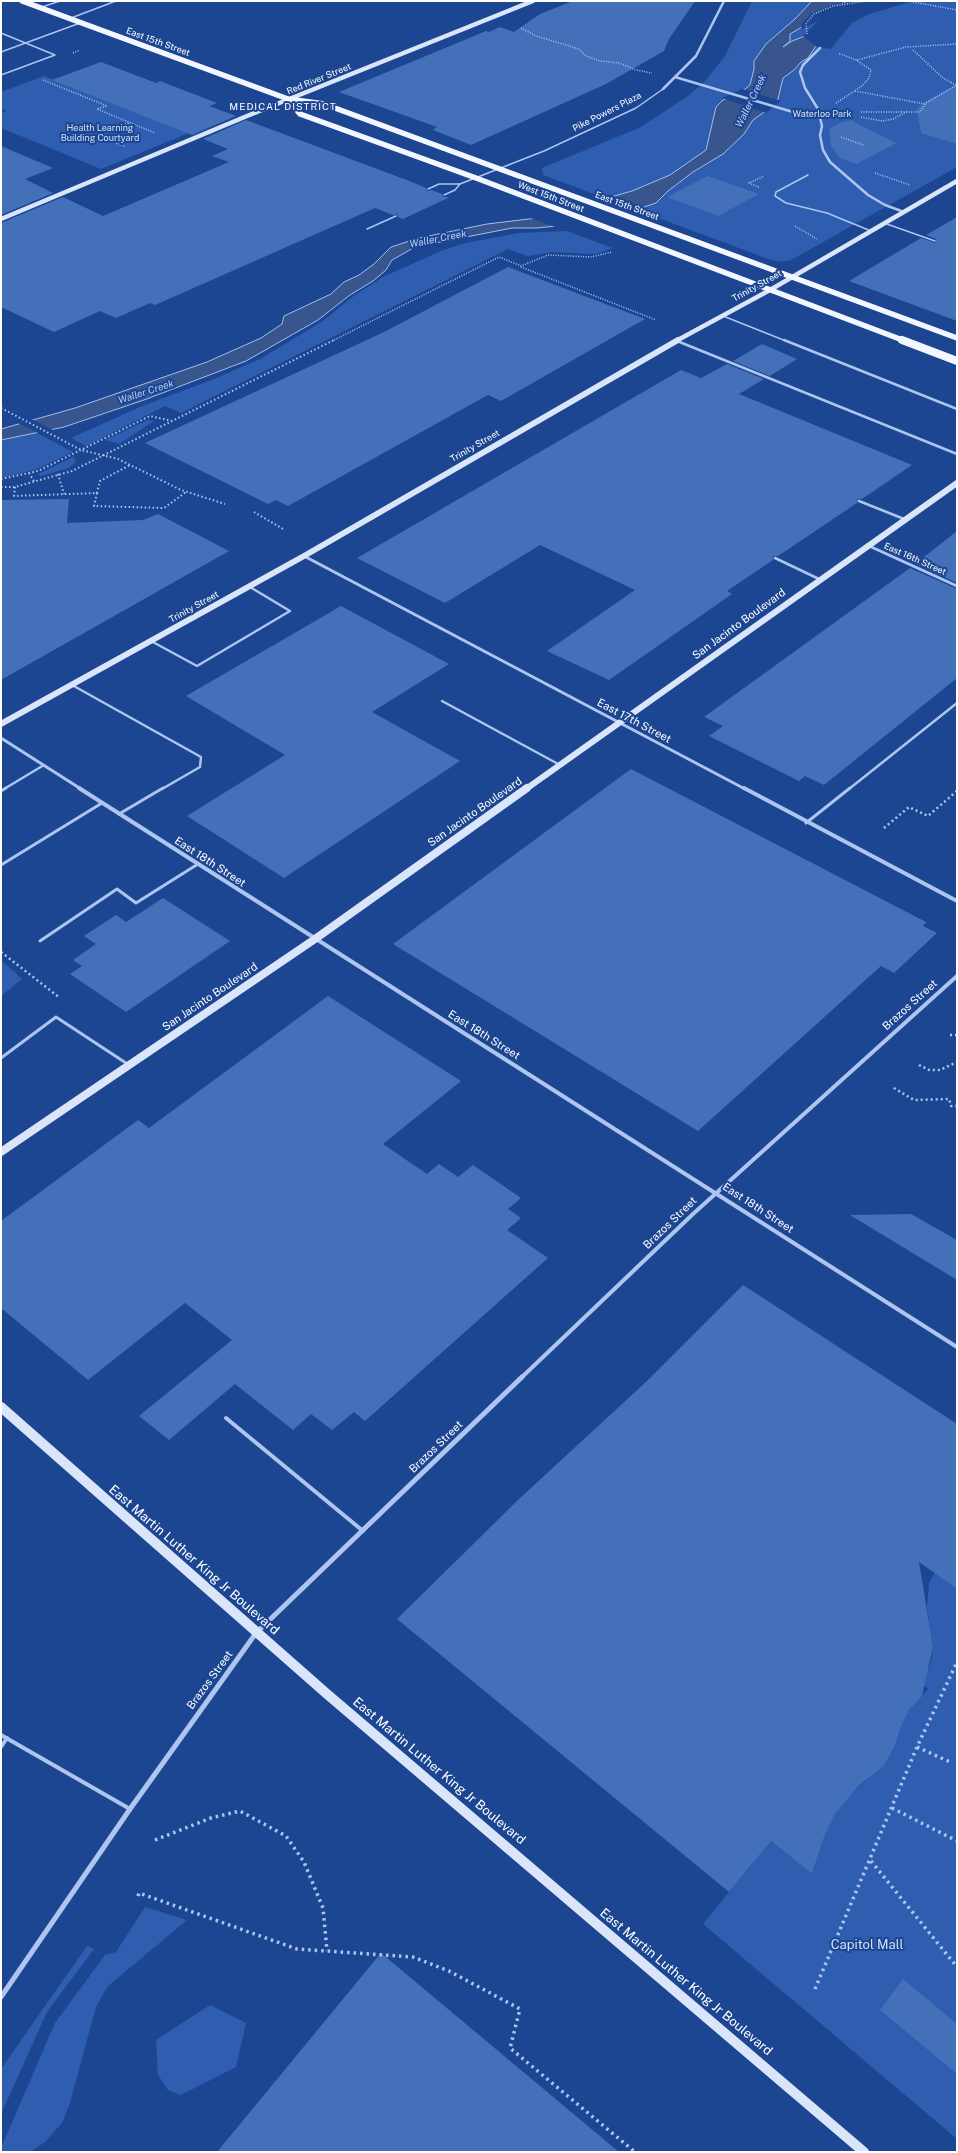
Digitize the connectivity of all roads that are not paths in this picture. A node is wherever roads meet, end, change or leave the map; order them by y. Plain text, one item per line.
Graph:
1 (17, 1) edge
2 (22, 1) edge
3 (60, 1) edge
4 (116, 1) edge
5 (533, 1) edge
6 (724, 1) edge
7 (29, 4) junction
8 (40, 8) junction
9 (70, 19) junction
10 (80, 22) junction
11 (1, 34) edge
12 (26, 43) junction
13 (820, 48) dead end
14 (1, 52) edge
15 (1, 75) edge
16 (675, 76) junction
17 (663, 89) joint
18 (288, 100) junction
19 (820, 114) junction
20 (499, 168) junction
21 (808, 175) dead end
22 (476, 178) junction
23 (957, 182) edge
24 (460, 184) junction
25 (428, 189) dead end
26 (444, 195) dead end
27 (904, 212) junction
28 (396, 216) dead end
29 (1, 219) edge
30 (884, 223) junction
31 (367, 229) dead end
32 (871, 231) junction
33 (935, 241) dead end
34 (792, 277) junction
35 (770, 290) junction
36 (722, 316) junction
37 (957, 338) edge
38 (677, 341) junction
39 (957, 361) edge
40 (957, 409) edge
41 (957, 454) edge
42 (957, 482) edge
43 (859, 501) dead end
44 (904, 519) junction
45 (867, 545) junction
46 (304, 556) junction
47 (775, 558) dead end
48 (819, 579) junction
49 (250, 586) junction
50 (957, 586) edge
51 (150, 641) junction
52 (72, 685) junction
53 (442, 701) dead end
54 (957, 703) edge
55 (1, 724) edge
56 (619, 724) junction
57 (1, 738) edge
58 (44, 765) junction
59 (560, 765) junction
60 (1, 791) edge
61 (102, 803) junction
62 (119, 814) junction
63 (806, 822) junction
64 (198, 864) junction
65 (1, 865) edge
66 (957, 901) edge
67 (315, 939) junction
68 (40, 941) dead end
69 (957, 976) edge
70 (1, 1058) edge
71 (129, 1065) junction
72 (1, 1152) edge
73 (717, 1192) junction
74 (957, 1347) edge
75 (1, 1407) edge
76 (226, 1418) dead end
77 (363, 1531) junction
78 (256, 1633) junction
79 (1, 1735) edge
80 (7, 1738) junction
81 (1, 1747) edge
82 (130, 1809) junction
83 (1, 1997) edge
84 (864, 2152) edge

1 - 7 main road
2 - 7 main road, East 15th Street
3 - 8 lane
4 - 9 lane
5 - 18 main road, Red River Street
6 - 16 street, Pike Powers Plaza
7 - 8 main road, East 15th Street
8 - 9 main road, East 15th Street
9 - 10 main road, East 15th Street
10 - 12 lane
10 - 18 main road, East 15th Street
11 - 12 lane
12 - 14 lane
12 - 15 lane
13 - 19 street
16 - 17 street, Pike Powers Plaza
16 - 19 street
17 - 20 lane, Pike Powers Plaza
18 - 20 main road, East 15th Street
18 - 22 main road, East 15th Street
18 - 29 main road, Red River Street
19 - 27 street
20 - 22 lane, Pike Powers Plaza
20 - 34 main road, East 15th Street
21 - 32 lane
22 - 24 lane, Pike Powers Plaza
22 - 35 main road, West 15th Street
23 - 27 main road, Trinity Street
24 - 25 lane
24 - 26 lane
27 - 30 main road, Trinity Street
28 - 31 lane
30 - 32 main road, Trinity Street
30 - 33 lane
32 - 34 main road, Trinity Street
34 - 35 main road, Trinity Street
34 - 37 main road, East 15th Street
35 - 36 main road, Trinity Street
35 - 39 main road
36 - 38 main road, Trinity Street
36 - 40 lane
38 - 41 lane
38 - 46 main road, Trinity Street
42 - 44 main road, San Jacinto Boulevard
43 - 44 lane
44 - 45 main road, San Jacinto Boulevard
45 - 48 main road, San Jacinto Boulevard
45 - 50 street, East 16th Street
46 - 49 main road, Trinity Street
46 - 56 street, East 17th Street
47 - 48 lane
48 - 56 main road, San Jacinto Boulevard
49 - 51 main road, Trinity Street
49 - 51 lane
51 - 52 main road, Trinity Street
52 - 55 main road, Trinity Street
52 - 62 lane
53 - 59 lane
54 - 63 lane
56 - 59 main road, San Jacinto Boulevard
56 - 63 street, East 17th Street
57 - 58 street, East 18th Street
58 - 60 lane
58 - 61 street, East 18th Street
59 - 67 main road, San Jacinto Boulevard
61 - 62 street, East 18th Street
61 - 65 lane
62 - 64 street, East 18th Street
63 - 66 street, East 17th Street
64 - 67 street, East 18th Street
64 - 68 lane
67 - 71 main road, San Jacinto Boulevard
67 - 73 street, East 18th Street
69 - 73 street, Brazos Street
70 - 71 lane
71 - 72 main road, San Jacinto Boulevard
73 - 74 street, East 18th Street
73 - 77 street, Brazos Street
75 - 78 main road, East Martin Luther King Jr Boulevard
76 - 77 lane
77 - 78 street, Brazos Street
78 - 82 street, Brazos Street
78 - 84 main road, East Martin Luther King Jr Boulevard
79 - 80 lane
80 - 81 lane
80 - 82 lane
82 - 83 street, Brazos Street

